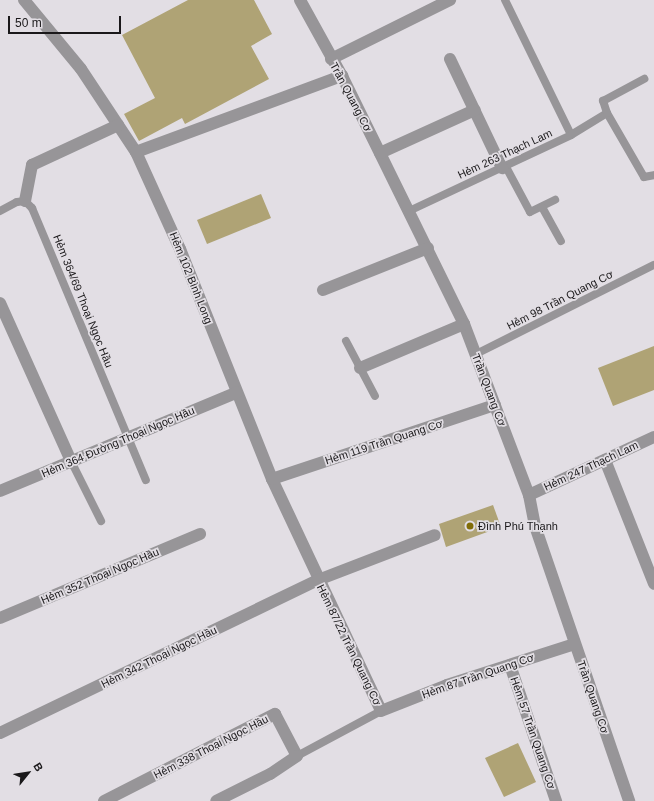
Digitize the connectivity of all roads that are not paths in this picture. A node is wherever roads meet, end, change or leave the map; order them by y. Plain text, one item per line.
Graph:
1 (24, 0) edge
2 (300, 0) edge
3 (504, 0) edge
4 (446, 1) edge
5 (331, 59) junction
6 (450, 59) dead end
7 (342, 76) junction
8 (644, 79) dead end
9 (475, 110) junction
10 (607, 112) junction
11 (118, 125) junction
12 (571, 135) junction
13 (136, 152) junction
14 (380, 153) junction
15 (504, 167) junction
16 (654, 175) edge
17 (555, 200) dead end
18 (25, 201) junction
19 (542, 207) junction
20 (0, 211) edge
21 (409, 211) junction
22 (561, 241) dead end
23 (428, 248) junction
24 (654, 265) edge
25 (323, 290) dead end
26 (3, 307) edge
27 (464, 324) junction
28 (346, 341) dead end
29 (476, 354) junction
30 (360, 368) junction
31 (236, 393) junction
32 (375, 396) dead end
33 (495, 405) junction
34 (127, 437) junction
35 (654, 437) edge
36 (605, 460) junction
37 (72, 463) junction
38 (272, 479) junction
39 (146, 480) dead end
40 (0, 490) edge
41 (528, 495) junction
42 (102, 521) dead end
43 (200, 534) dead end
44 (435, 535) dead end
45 (318, 580) junction
46 (654, 584) edge
47 (0, 618) edge
48 (575, 644) junction
49 (510, 665) junction
50 (381, 711) junction
51 (0, 733) edge
52 (297, 756) junction
53 (104, 801) edge
54 (216, 801) edge
55 (556, 801) edge
56 (629, 801) edge

1 - 11 street, Hẻm 102 Bình Long
2 - 5 street, Trần Quang Cơ
3 - 12 lane
4 - 5 street
5 - 7 street, Trần Quang Cơ
6 - 9 street
7 - 13 street
7 - 14 street, Trần Quang Cơ
8 - 10 lane
9 - 14 street
9 - 15 street
10 - 12 lane, Hẻm 263 Thạch Lam
10 - 16 lane
11 - 13 street, Hẻm 102 Bình Long
11 - 18 street
12 - 15 lane, Hẻm 263 Thạch Lam
13 - 31 street, Hẻm 102 Bình Long
14 - 21 street, Trần Quang Cơ
15 - 19 lane
15 - 21 lane, Hẻm 263 Thạch Lam
17 - 19 lane
18 - 20 lane
18 - 34 lane, Hẻm 364/69 Thoại Ngọc Hầu
19 - 22 lane
21 - 23 street, Trần Quang Cơ
23 - 25 street
23 - 27 street, Trần Quang Cơ
24 - 29 lane, Hẻm 98 Trần Quang Cơ
26 - 37 street
27 - 29 street, Trần Quang Cơ
27 - 30 street
28 - 30 lane
29 - 33 street, Trần Quang Cơ
30 - 32 lane
31 - 34 street, Hẻm 364 Đường Thoại Ngọc Hầu
31 - 38 street, Hẻm 102 Bình Long
33 - 38 street, Hẻm 119 Trần Quang Cơ
33 - 41 street, Trần Quang Cơ
34 - 37 street, Hẻm 364 Đường Thoại Ngọc Hầu
34 - 39 lane, Hẻm 364/69 Thoại Ngọc Hầu
35 - 36 street, Hẻm 247 Thạch Lam
36 - 41 street, Hẻm 247 Thạch Lam
36 - 46 street
37 - 40 street, Hẻm 364 Đường Thoại Ngọc Hầu
37 - 42 lane
38 - 45 street, Hẻm 102 Bình Long
41 - 48 street, Trần Quang Cơ
43 - 47 street, Hẻm 352 Thoại Ngọc Hầu
44 - 45 street, Hẻm 342 Thoại Ngọc Hầu
45 - 50 street, Hẻm 87/22 Trần Quang Cơ
45 - 51 street, Hẻm 342 Thoại Ngọc Hầu
48 - 49 street, Hẻm 87 Trần Quang Cơ
48 - 56 street, Trần Quang Cơ
49 - 50 street, Hẻm 87 Trần Quang Cơ
49 - 55 street, Hẻm 57 Trần Quang Cơ
50 - 52 lane
52 - 53 street, Hẻm 338 Thoại Ngọc Hầu
52 - 54 street

